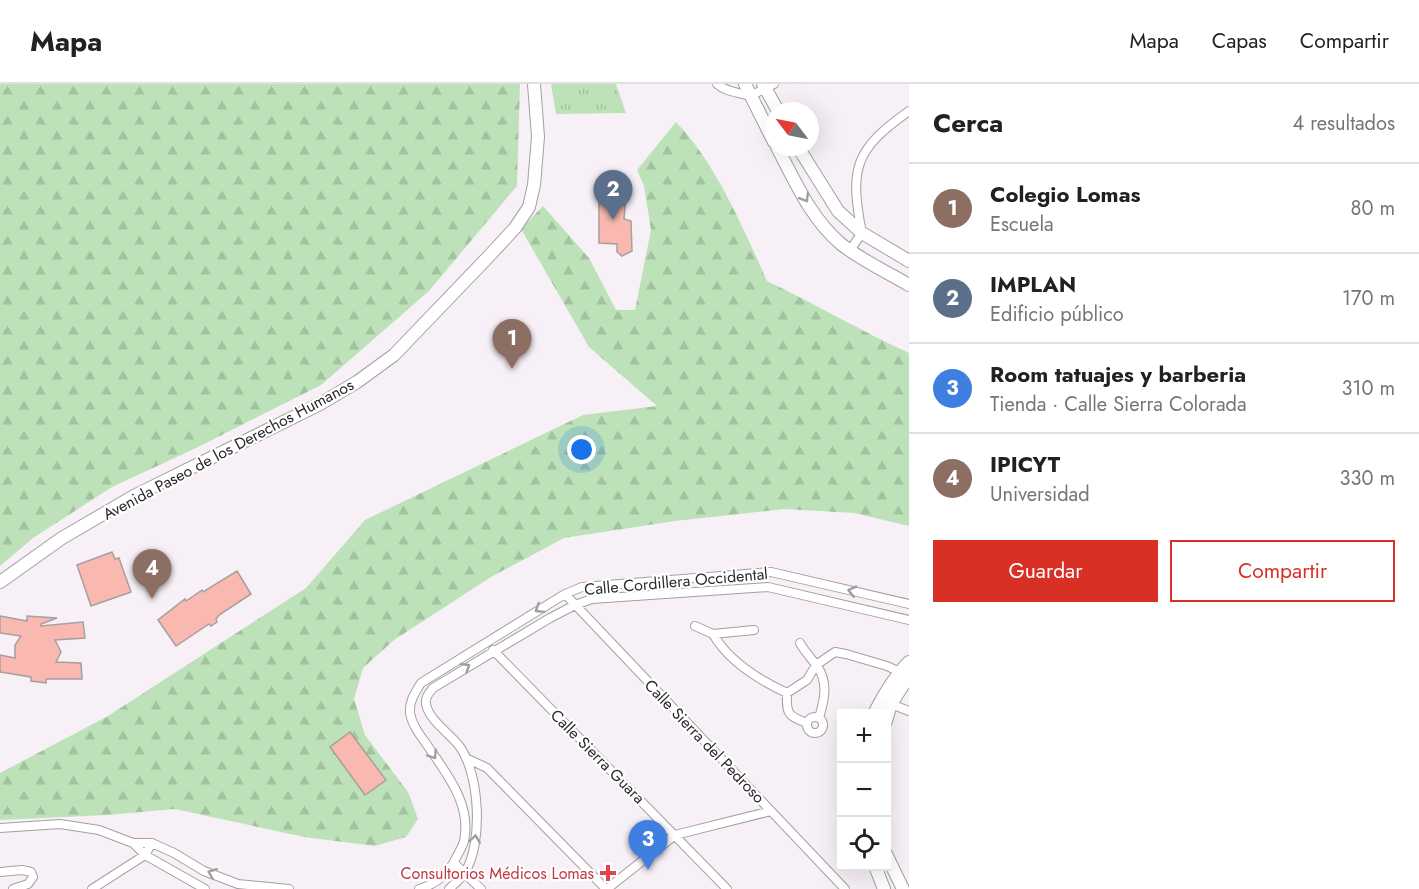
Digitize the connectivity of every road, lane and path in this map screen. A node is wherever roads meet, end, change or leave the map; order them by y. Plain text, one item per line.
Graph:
1 (534, 84) edge
2 (717, 84) edge
3 (741, 86) edge
4 (768, 86) edge
5 (750, 96) junction
6 (774, 102) edge
7 (909, 111) edge
8 (765, 125) edge
9 (782, 156) edge
10 (804, 156) edge
11 (862, 233) junction
12 (850, 250) junction
13 (909, 261) edge
14 (909, 285) edge
15 (771, 572) junction
16 (0, 582) edge
17 (768, 587) junction
18 (565, 594) junction
19 (909, 604) edge
20 (575, 605) junction
21 (909, 620) edge
22 (695, 626) dead end
23 (754, 630) dead end
24 (713, 634) junction
25 (800, 643) dead end
26 (493, 650) junction
27 (909, 662) edge
28 (816, 665) junction
29 (905, 674) edge
30 (787, 693) junction
31 (891, 704) junction
32 (877, 709) edge
33 (889, 709) edge
34 (909, 711) edge
35 (819, 718) junction
36 (807, 723) junction
37 (466, 758) junction
38 (771, 811) junction
39 (0, 828) edge
40 (675, 835) junction
41 (133, 843) junction
42 (152, 843) junction
43 (145, 855) junction
44 (454, 863) junction
45 (891, 864) edge
46 (876, 871) edge
47 (0, 872) edge
48 (465, 873) junction
49 (238, 886) edge
50 (14, 889) edge
51 (92, 889) edge
52 (205, 889) edge
53 (289, 889) edge
54 (419, 889) edge
55 (449, 889) edge
56 (481, 889) edge
57 (607, 889) edge
58 (728, 889) edge
59 (844, 889) edge
60 (884, 889) edge
61 (903, 889) edge

1 - 16 main road, Avenida Paseo de los Derechos Humanos
2 - 3 street
3 - 5 main road
4 - 5 street
4 - 6 main road
5 - 8 main road
7 - 11 street
9 -> 12 main road
10 - 11 main road
11 - 12 street
11 - 13 main road
12 - 14 main road
15 - 17 street
15 - 18 street, Calle Cordillera Occidental
19 -> 15 street, Calle Cordillera Occidental
17 - 20 street, Calle Cordillera Occidental
17 - 21 street, Calle Cordillera Occidental
18 - 20 street, Calle Sierra del Pedroso
18 -> 44 street, Calle Cordillera Occidental
20 - 26 street, Calle Cordillera Occidental
20 - 38 street, Calle Sierra del Pedroso
22 - 24 street
23 - 24 street
24 - 30 street
25 - 28 street
37 -> 26 street, Calle Cordillera Occidental
26 - 40 street, Calle Sierra Guara
27 - 29 main road
28 - 29 street
28 - 30 street
28 - 35 street
29 - 31 main road
29 - 32 main road
30 - 36 street
31 - 33 main road
31 - 34 street
35 - 36 street
35 - 36 street
48 -> 37 street, Calle Cordillera Occidental
37 - 57 street
38 - 40 street
38 - 59 street, Calle Sierra del Pedroso
39 - 41 street
40 - 57 street
40 - 58 street, Calle Sierra Guara
41 - 42 street
41 - 43 street
42 - 43 street
49 -> 42 street
43 - 51 street
43 - 52 street
44 - 48 street
44 - 54 street, Calle Cordillera Occidental
45 - 61 main road
46 - 60 main road
47 - 50 street
48 - 55 street, Calle Cordillera Occidental
48 - 56 street
49 - 53 street

